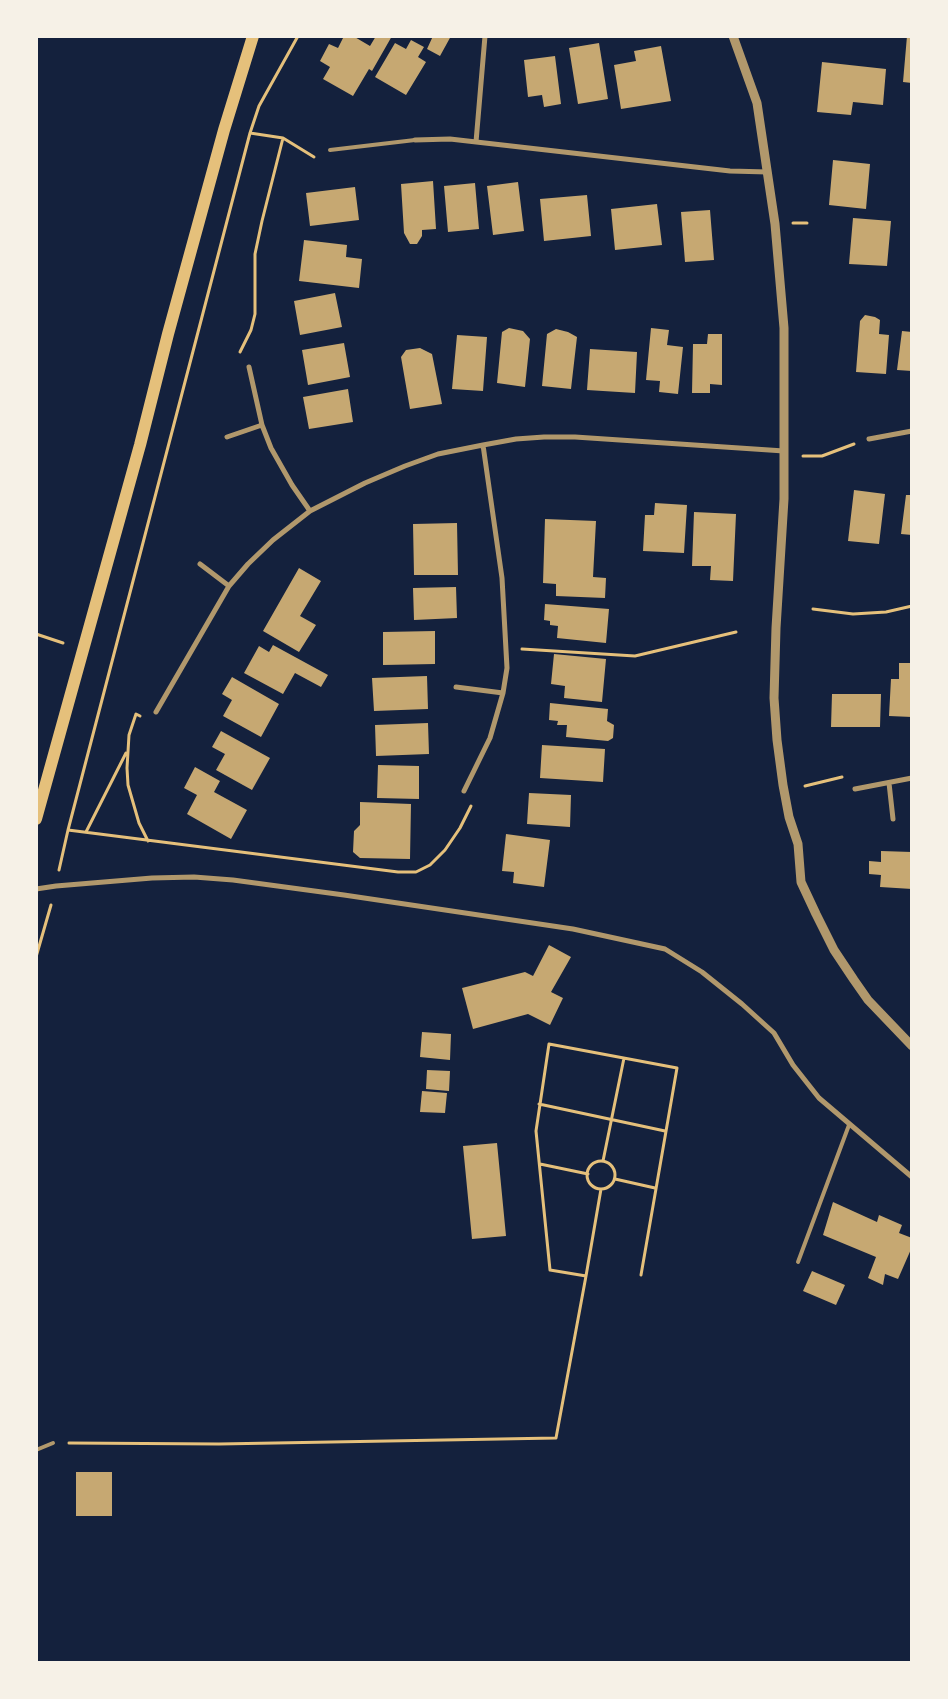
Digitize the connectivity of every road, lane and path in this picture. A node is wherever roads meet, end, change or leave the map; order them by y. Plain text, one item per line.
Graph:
1 (253, 36) edge
2 (298, 36) edge
3 (484, 36) edge
4 (733, 36) edge
5 (250, 133) junction
6 (284, 138) junction
7 (415, 140) joint
8 (476, 142) junction
9 (330, 150) joint
10 (768, 172) junction
11 (249, 367) joint
12 (262, 425) junction
13 (912, 432) edge
14 (227, 436) dead end
15 (869, 440) joint
16 (483, 445) junction
17 (784, 451) junction
18 (802, 456) dead end
19 (310, 511) junction
20 (200, 564) dead end
21 (230, 586) junction
22 (912, 606) edge
23 (813, 609) dead end
24 (736, 632) dead end
25 (36, 634) edge
26 (83, 647) junction
27 (506, 648) junction
28 (456, 687) dead end
29 (504, 693) junction
30 (156, 712) joint
31 (127, 750) junction
32 (912, 778) edge
33 (889, 783) junction
34 (805, 786) dead end
35 (854, 789) joint
36 (464, 790) joint
37 (36, 819) edge
38 (893, 819) dead end
39 (68, 830) junction
40 (86, 832) junction
41 (148, 841) junction
42 (56, 886) junction
43 (36, 889) edge
44 (36, 957) edge
45 (912, 1046) edge
46 (624, 1058) junction
47 (539, 1104) junction
48 (612, 1120) junction
49 (849, 1125) junction
50 (666, 1131) junction
51 (603, 1161) junction
52 (540, 1164) junction
53 (588, 1174) junction
54 (912, 1177) edge
55 (614, 1179) junction
56 (655, 1188) junction
57 (601, 1189) junction
58 (798, 1262) dead end
59 (586, 1276) junction
60 (642, 1276) dead end
61 (52, 1443) joint
62 (36, 1450) edge

1 - 26 main road
2 - 5 path
3 - 8 street
4 - 10 street
5 - 6 path
5 - 39 path
6 - 9 path
6 - 11 path
7 - 8 street
7 - 9 lane
8 - 10 street
10 - 17 street
11 - 12 street
12 - 14 street
12 - 19 street
13 - 15 street
15 - 18 path
16 - 17 street
16 - 19 street
16 - 27 street
17 - 45 street
19 - 21 street
20 - 21 street
21 - 30 street
22 - 23 path
24 - 27 path
25 - 26 path
26 - 37 main road
27 - 29 street
28 - 29 street
29 - 36 street
30 - 31 path
31 - 40 path
31 - 41 path
32 - 33 street
33 - 35 street
33 - 38 street
34 - 35 path
36 - 41 path
39 - 40 path
39 - 42 path
40 - 41 path
42 - 43 street
42 - 44 path
42 - 49 street
46 - 47 path
46 - 48 path
46 - 50 path
47 - 48 path
47 - 52 path
48 - 50 path
48 - 51 path
49 - 54 street
49 - 58 lane
50 - 56 path
51 - 53 path
51 - 55 path
52 - 53 path
52 - 59 path
53 - 57 path
55 - 56 path
55 - 57 path
56 - 60 path
57 - 59 path
59 - 61 path
61 - 62 lane

